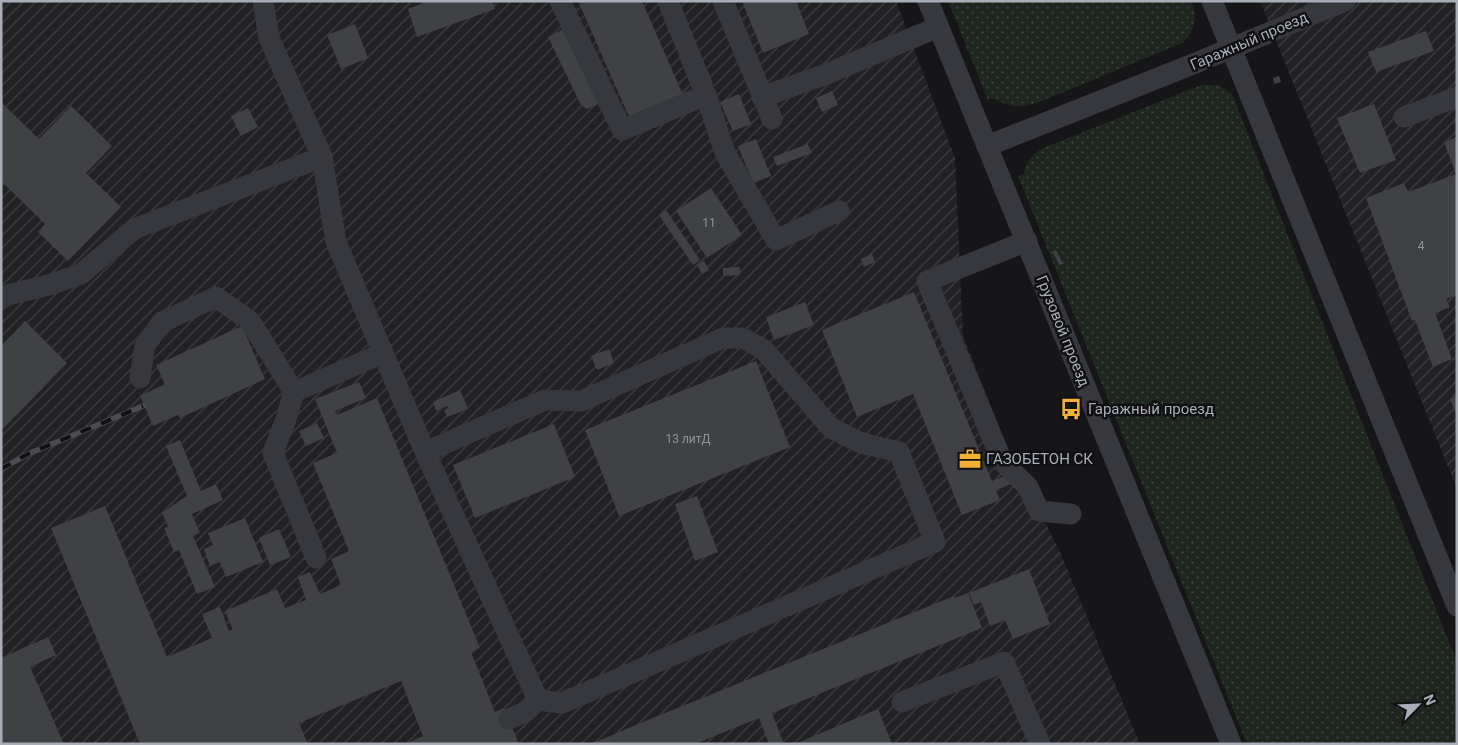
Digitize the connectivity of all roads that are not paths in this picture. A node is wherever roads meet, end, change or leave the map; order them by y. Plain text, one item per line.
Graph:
1 (263, 1) edge
2 (560, 1) edge
3 (668, 1) edge
4 (723, 1) edge
5 (928, 1) edge
6 (1212, 1) edge
7 (1336, 3) edge
8 (938, 27) junction
9 (1231, 49) junction
10 (706, 95) junction
11 (762, 97) junction
12 (1457, 97) edge
13 (1404, 117) dead end
14 (772, 119) dead end
15 (987, 146) junction
16 (322, 157) junction
17 (839, 211) dead end
18 (1027, 241) junction
19 (1, 299) edge
20 (383, 353) junction
21 (140, 378) dead end
22 (294, 392) junction
23 (425, 452) junction
24 (1071, 514) dead end
25 (316, 558) dead end
26 (1457, 606) edge
27 (538, 700) junction
28 (902, 702) dead end
29 (509, 719) dead end
30 (1040, 744) edge
31 (1231, 744) edge

1 - 16 street
2 - 10 street
3 - 10 street
4 - 11 street
5 - 8 street, Грузовой проезд
6 - 9 street
7 - 9 street, Гаражный проезд
8 - 11 street
8 - 15 street, Грузовой проезд
9 - 15 street, Гаражный проезд
9 - 26 street
10 - 17 street
11 - 14 street
12 - 13 street
15 - 18 street, Грузовой проезд
16 - 19 street
16 - 20 street
18 - 24 street
18 - 31 street, Грузовой проезд
20 - 22 street
20 - 23 street
21 - 22 street
22 - 25 street
23 - 27 street
23 - 27 street
27 - 29 street
28 - 30 street

